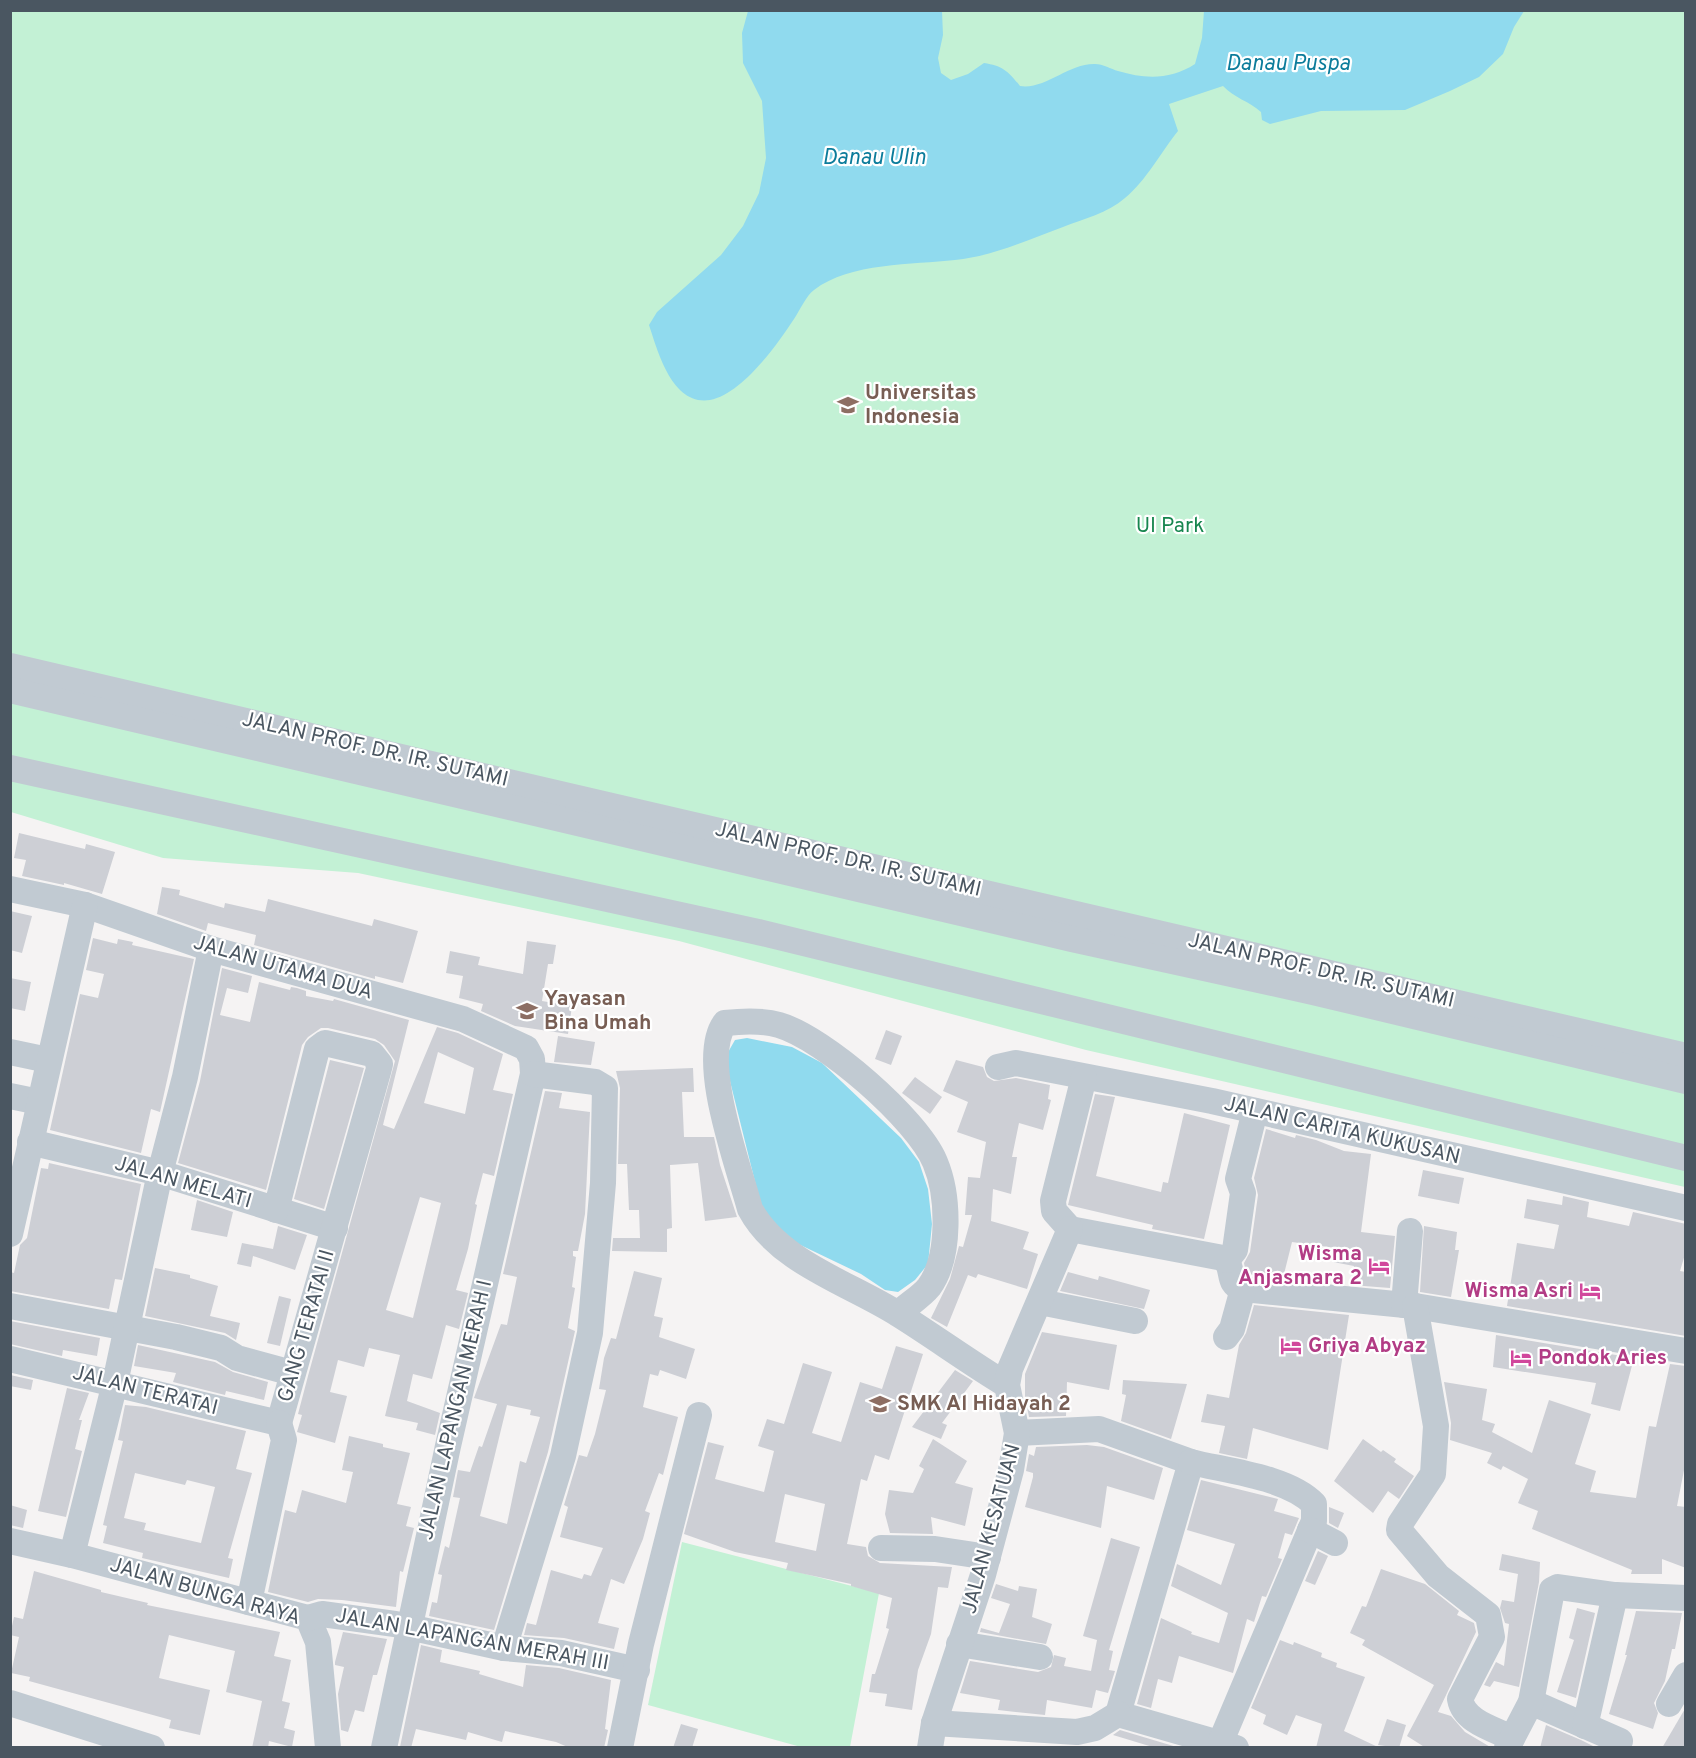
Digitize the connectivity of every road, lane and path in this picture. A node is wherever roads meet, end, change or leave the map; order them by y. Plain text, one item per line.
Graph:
1 (10, 666) edge
2 (10, 690) edge
3 (10, 768) edge
4 (10, 889) edge
5 (85, 905) junction
6 (211, 949) junction
7 (10, 1052) edge
8 (1686, 1056) edge
9 (48, 1060) junction
10 (998, 1066) dead end
11 (533, 1074) junction
12 (1084, 1077) junction
13 (1686, 1081) edge
14 (10, 1096) edge
15 (39, 1102) junction
16 (1255, 1111) junction
17 (30, 1142) junction
18 (1686, 1158) edge
19 (160, 1173) junction
20 (1686, 1208) edge
21 (276, 1210) junction
22 (335, 1228) junction
23 (1070, 1229) junction
24 (1410, 1231) dead end
25 (10, 1234) edge
26 (1227, 1260) junction
27 (1243, 1289) junction
28 (1040, 1302) junction
29 (10, 1306) edge
30 (1409, 1306) junction
31 (898, 1314) junction
32 (1135, 1321) dead end
33 (127, 1329) junction
34 (1226, 1337) dead end
35 (1686, 1351) edge
36 (10, 1359) edge
37 (292, 1373) junction
38 (115, 1383) junction
39 (1007, 1385) junction
40 (699, 1415) dead end
41 (279, 1423) junction
42 (1017, 1433) junction
43 (1191, 1462) junction
44 (1310, 1530) junction
45 (10, 1541) edge
46 (1335, 1543) dead end
47 (881, 1548) dead end
48 (72, 1555) junction
49 (987, 1557) junction
50 (1615, 1595) junction
51 (1686, 1598) edge
52 (249, 1602) junction
53 (308, 1618) junction
54 (409, 1628) junction
55 (959, 1644) junction
56 (504, 1648) junction
57 (1040, 1657) dead end
58 (637, 1670) junction
59 (1686, 1676) edge
60 (1531, 1702) junction
61 (10, 1703) edge
62 (1669, 1704) dead end
63 (1118, 1714) junction
64 (1585, 1726) junction
65 (932, 1735) edge
66 (1620, 1741) dead end
67 (1510, 1743) edge
68 (1228, 1744) edge
69 (152, 1748) edge
70 (328, 1748) edge
71 (384, 1748) edge
72 (620, 1748) edge

1 - 8 street, JALAN PROF. DR. IR. SUTAMI
2 - 13 street, JALAN PROF. DR. IR. SUTAMI
3 - 18 street
4 - 5 street, JALAN UTAMA DUA
5 - 6 street, JALAN UTAMA DUA
5 - 9 street
6 - 11 street, JALAN UTAMA DUA
6 - 19 street
7 - 9 street
9 - 15 street
10 - 12 street, JALAN CARITA KUKUSAN
11 - 54 street, JALAN LAPANGAN MERAH I
11 - 56 street
12 - 16 street, JALAN CARITA KUKUSAN
12 - 23 street
14 - 15 street
15 - 17 street
16 - 20 street, JALAN CARITA KUKUSAN
16 - 26 street
17 - 19 street, JALAN MELATI
17 - 25 street
19 - 21 street, JALAN MELATI
19 - 33 street
21 - 22 street, JALAN MELATI
21 - 22 street, GANG TERATAI II
22 - 37 street, GANG TERATAI II
23 - 26 street
23 - 28 street, JALAN KESATUAN
24 - 30 street
26 - 27 street
27 - 30 street
27 - 34 street
28 - 32 street
28 - 39 street, JALAN KESATUAN
29 - 33 street
30 - 35 street
30 - 67 street
31 - 31 street
31 - 39 street
33 - 37 street
33 - 38 street
36 - 38 street, JALAN TERATAI
37 - 41 street, GANG TERATAI II
38 - 41 street, JALAN TERATAI
38 - 48 street
39 - 42 street, JALAN KESATUAN
40 - 58 street, JALAN LAPANGAN MERAH III
41 - 52 street, GANG TERATAI II
42 - 43 street
42 - 49 street, JALAN KESATUAN
43 - 44 street
43 - 63 street
44 - 46 street
44 - 68 street
45 - 48 street, JALAN BUNGA RAYA
47 - 49 street
48 - 52 street, JALAN BUNGA RAYA
49 - 55 street, JALAN KESATUAN
50 - 51 street
50 - 60 street
50 - 64 street
52 - 53 street, JALAN BUNGA RAYA
53 - 54 street, JALAN LAPANGAN MERAH III
53 - 70 street, JALAN BUNGA RAYA
54 - 56 street, JALAN LAPANGAN MERAH III
54 - 71 street, JALAN LAPANGAN MERAH I
55 - 57 street
55 - 65 street, JALAN KESATUAN
56 - 58 street, JALAN LAPANGAN MERAH III
58 - 72 street, JALAN LAPANGAN MERAH III
59 - 62 street
60 - 64 street
60 - 67 street
61 - 69 street
63 - 65 street
63 - 68 street
64 - 66 street

